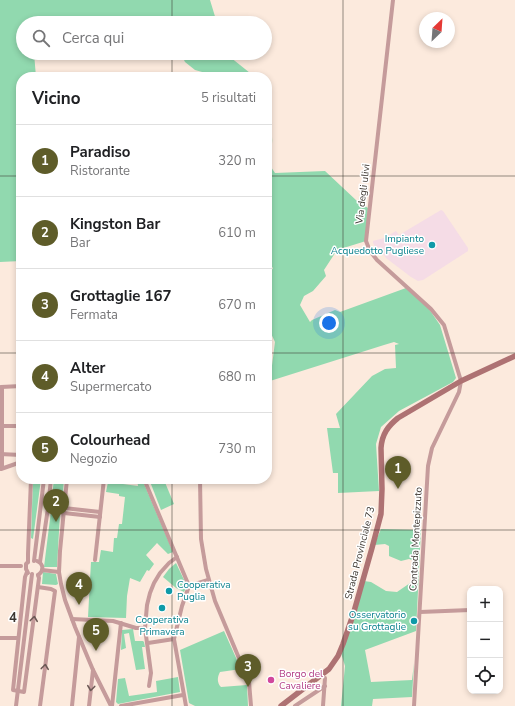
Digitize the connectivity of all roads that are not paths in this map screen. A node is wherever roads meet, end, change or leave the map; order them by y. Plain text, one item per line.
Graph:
1 (394, 0) edge
2 (515, 356) edge
3 (461, 381) junction
4 (16, 386) edge
5 (1, 387) edge
6 (1, 426) edge
7 (16, 426) edge
8 (1, 454) edge
9 (16, 455) edge
10 (16, 464) edge
11 (1, 468) edge
12 (31, 484) edge
13 (43, 484) edge
14 (51, 484) edge
15 (67, 484) edge
16 (103, 484) edge
17 (146, 484) edge
18 (200, 484) edge
19 (48, 508) junction
20 (64, 510) junction
21 (100, 514) junction
22 (177, 556) junction
23 (95, 560) dead end
24 (34, 561) junction
25 (40, 562) junction
26 (0, 566) edge
27 (27, 567) junction
28 (42, 570) junction
29 (59, 572) junction
30 (32, 574) junction
31 (38, 575) junction
32 (208, 580) junction
33 (189, 586) junction
34 (38, 587) junction
35 (467, 610) edge
36 (420, 612) junction
37 (72, 619) junction
38 (121, 623) junction
39 (145, 628) junction
40 (79, 636) junction
41 (0, 638) edge
42 (18, 638) junction
43 (174, 639) junction
44 (148, 643) junction
45 (93, 670) junction
46 (325, 678) dead end
47 (149, 686) dead end
48 (325, 686) junction
49 (17, 691) junction
50 (183, 695) junction
51 (16, 706) edge
52 (40, 706) edge
53 (72, 706) edge
54 (89, 706) edge
55 (112, 706) edge
56 (121, 706) edge
57 (186, 706) edge
58 (251, 706) edge
59 (281, 706) edge
60 (295, 706) edge
61 (323, 706) edge
62 (414, 706) edge

1 - 3 street, Via degli ulivi
2 - 3 main road, Strada Provinciale 73
3 - 36 street, Contrada Montepizzuto
3 - 59 main road, Strada Provinciale 73
4 - 5 street
5 - 6 street
6 - 7 street
6 - 8 street
8 - 9 street
8 - 11 street
10 - 11 street
12 - 27 street
13 - 24 street
14 - 19 street
15 - 20 street
16 - 21 street
17 - 22 street
18 - 32 street
19 - 20 street
19 - 25 street
20 - 21 street
20 - 29 street
21 - 23 street
22 - 33 street
22 - 39 street
24 - 25 street
24 - 27 street
25 - 28 street
26 - 27 street
27 - 30 street
27 - 42 street
28 - 29 street
28 - 31 street
29 - 37 street
30 - 31 street
30 - 49 street
31 - 34 street
32 - 33 street
32 - 58 street
33 - 43 street
49 -> 34 street
52 -> 34 street
35 - 36 street
36 - 62 street, Contrada Montepizzuto
37 - 38 street
37 - 40 street
38 - 39 street
38 - 55 street
39 - 44 street
40 - 45 street
40 - 53 street
41 - 42 street
42 - 49 street
43 - 44 street
43 - 50 street
44 - 47 street
45 -> 54 street
45 - 55 street
46 - 48 street
48 - 60 street
48 - 61 street
49 - 51 street
50 - 56 street
50 - 57 street

